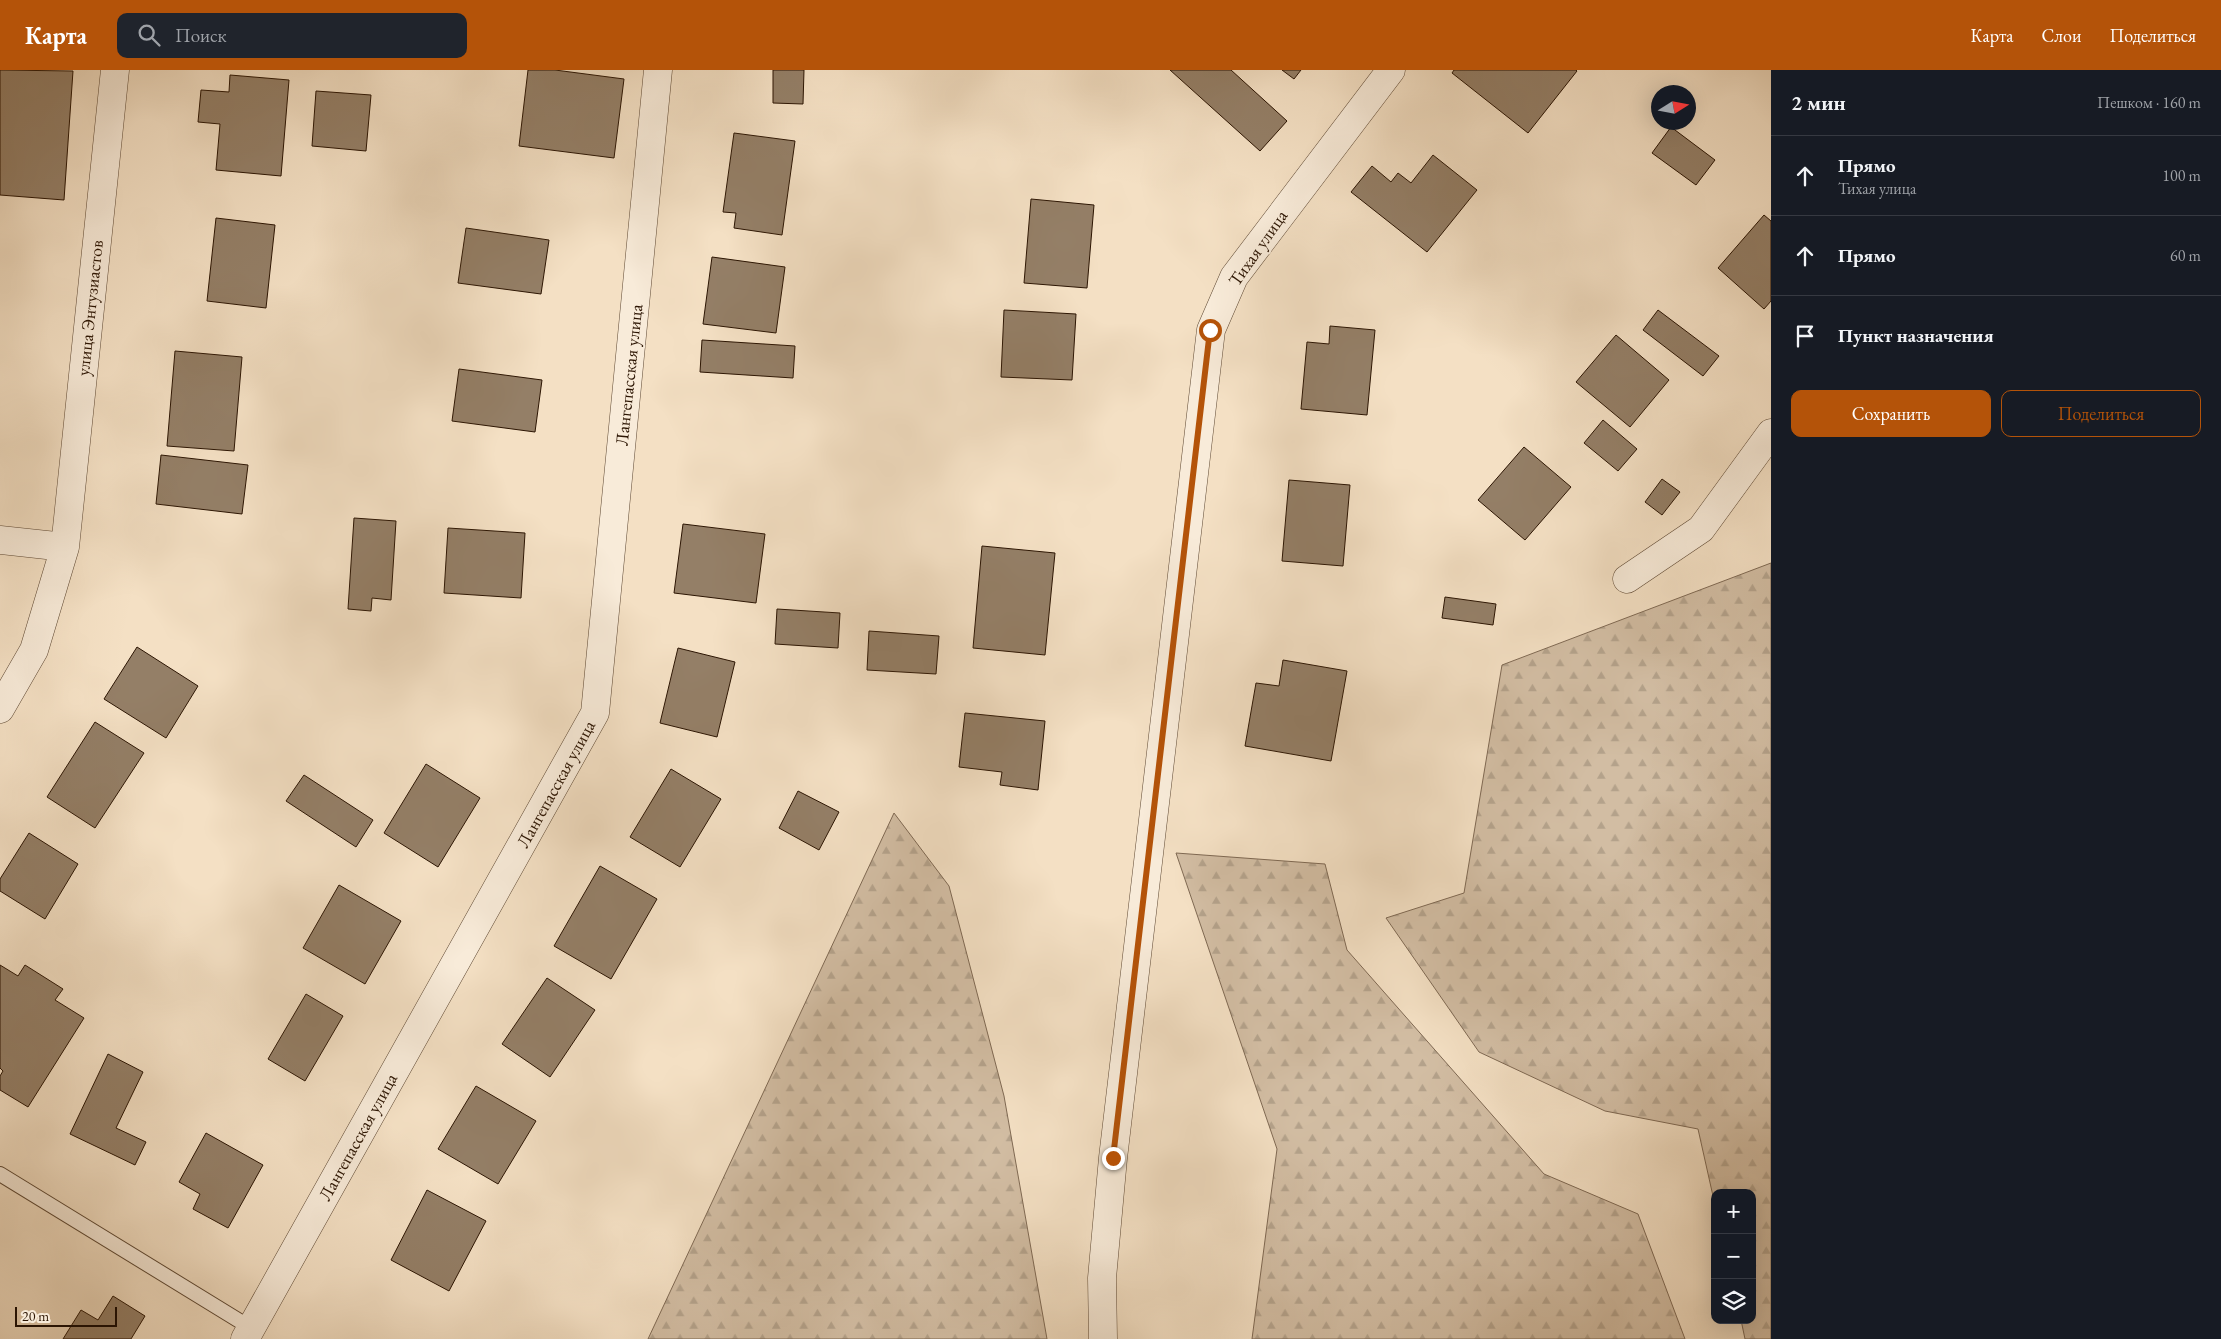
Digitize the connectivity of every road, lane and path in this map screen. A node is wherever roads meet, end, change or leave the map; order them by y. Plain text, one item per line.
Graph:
1 (115, 70) edge
2 (658, 70) edge
3 (1391, 70) edge
4 (1771, 433) edge
5 (0, 540) edge
6 (65, 546) junction
7 (1627, 579) dead end
8 (0, 709) edge
9 (0, 1174) edge
10 (248, 1334) edge
11 (1103, 1339) edge

1 - 6 street, улица Энтузиастов
2 - 10 street, Лангепасская улица
3 - 11 street, Тихая улица
4 - 7 street
5 - 6 street
6 - 8 street, улица Энтузиастов
9 - 10 lane

